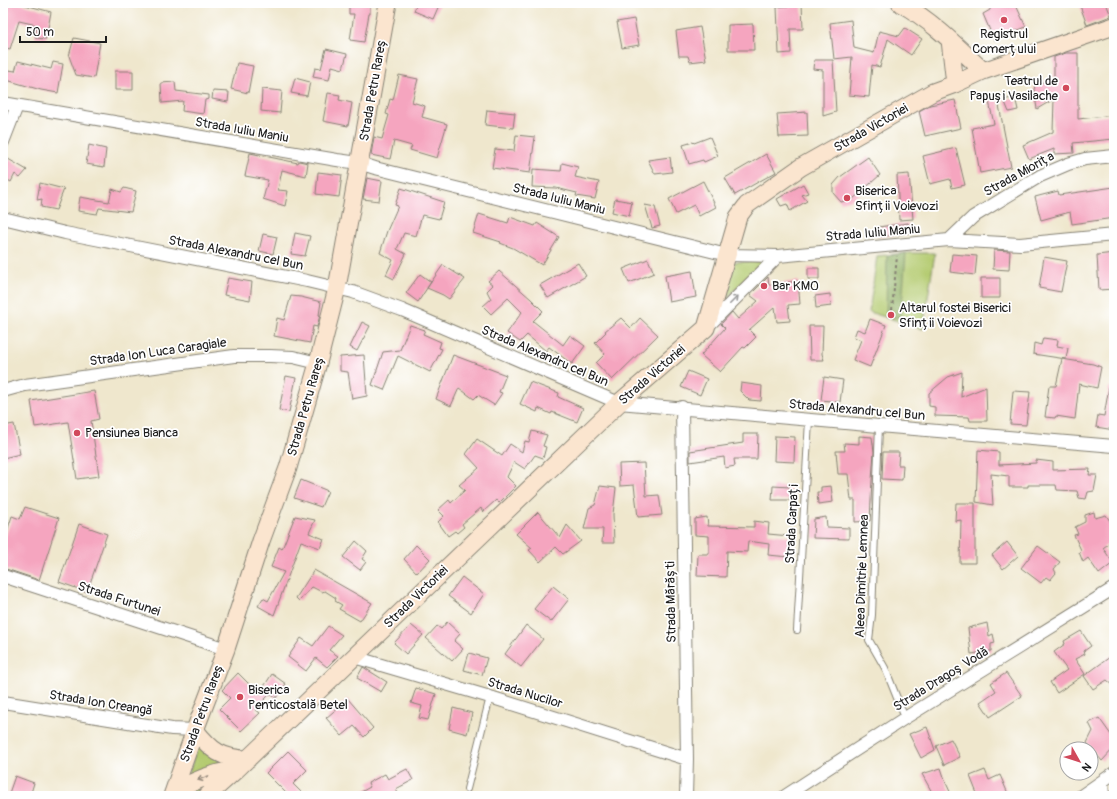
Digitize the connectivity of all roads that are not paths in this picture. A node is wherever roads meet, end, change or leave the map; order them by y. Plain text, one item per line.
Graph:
1 (388, 3) edge
2 (900, 3) edge
3 (1114, 26) edge
4 (950, 40) junction
5 (983, 71) junction
6 (955, 84) junction
7 (3, 103) edge
8 (17, 106) junction
9 (3, 142) edge
10 (1114, 156) edge
11 (359, 163) junction
12 (3, 218) edge
13 (1114, 235) edge
14 (949, 240) junction
15 (726, 255) junction
16 (778, 256) junction
17 (337, 288) junction
18 (706, 328) junction
19 (318, 363) junction
20 (3, 391) edge
21 (619, 402) junction
22 (682, 407) junction
23 (809, 420) junction
24 (879, 426) junction
25 (1114, 446) edge
26 (3, 576) edge
27 (1114, 588) edge
28 (797, 630) dead end
29 (226, 649) junction
30 (354, 657) junction
31 (490, 697) junction
32 (3, 702) edge
33 (905, 718) junction
34 (195, 730) junction
35 (248, 759) junction
36 (687, 759) junction
37 (236, 770) junction
38 (1114, 773) edge
39 (1102, 782) junction
40 (467, 789) dead end
41 (173, 795) edge
42 (207, 796) edge
43 (686, 796) edge
44 (785, 796) edge
45 (1081, 796) edge
46 (1103, 796) edge

1 - 11 street, Strada Petru Rareș
2 - 4 street
3 - 5 street, Strada Victoriei
4 - 5 street
4 - 6 street
5 - 6 street, Strada Victoriei
6 - 15 street, Strada Victoriei
7 - 8 street, Strada Iuliu Maniu
8 - 9 street
8 - 11 street, Strada Iuliu Maniu
10 - 14 street, Strada Miorița
11 - 15 street, Strada Iuliu Maniu
11 - 17 street, Strada Petru Rareș
12 - 17 street, Strada Alexandru cel Bun
13 - 14 street, Strada Iuliu Maniu
14 - 16 street, Strada Iuliu Maniu
15 - 16 street, Strada Iuliu Maniu
15 - 18 street, Strada Victoriei
18 -> 16 street
17 - 19 street, Strada Petru Rareș
17 - 21 street, Strada Alexandru cel Bun
18 - 21 street, Strada Victoriei
19 - 20 street, Strada Ion Luca Caragiale
19 - 29 street, Strada Petru Rareș
21 - 22 street, Strada Alexandru cel Bun
21 - 30 street, Strada Victoriei
22 - 23 street, Strada Alexandru cel Bun
22 - 36 street, Strada Mărăști
23 - 24 street, Strada Alexandru cel Bun
23 - 28 lane, Strada Carpați
24 - 25 street, Strada Alexandru cel Bun
24 - 33 lane, Aleea Dimitrie Lemnea
26 - 29 street, Strada Furtunei
27 - 33 street, Strada Dragoș Vodă
29 - 34 street, Strada Petru Rareș
30 - 31 street, Strada Nucilor
30 - 35 street, Strada Victoriei
31 - 36 street, Strada Nucilor
31 - 40 lane
32 - 34 street, Strada Ion Creangă
33 - 44 street, Strada Dragoș Vodă
34 - 35 street
34 - 41 street, Strada Petru Rareș
35 - 37 street, Strada Victoriei
36 - 43 street, Strada Mărăști
37 -> 41 street
37 - 42 street, Strada Victoriei
38 - 39 street
39 - 45 street
39 - 46 street

